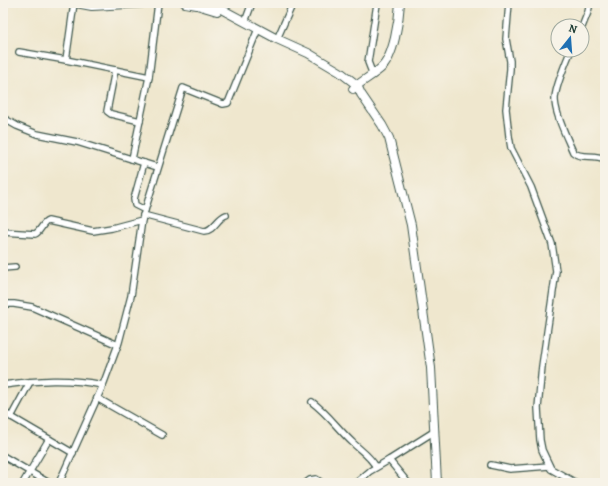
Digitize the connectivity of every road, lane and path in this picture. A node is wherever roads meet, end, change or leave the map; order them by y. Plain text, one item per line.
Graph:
1 (75, 3) edge
2 (145, 3) edge
3 (158, 3) edge
4 (185, 3) edge
5 (210, 3) edge
6 (252, 3) edge
7 (293, 3) edge
8 (400, 3) edge
9 (509, 3) edge
10 (590, 3) edge
11 (377, 4) edge
12 (586, 18) edge
13 (245, 22) junction
14 (257, 31) junction
15 (276, 39) junction
16 (19, 52) dead end
17 (568, 58) edge
18 (66, 60) junction
19 (115, 70) junction
20 (373, 75) junction
21 (149, 77) junction
22 (355, 87) junction
23 (3, 118) edge
24 (140, 121) junction
25 (132, 159) junction
26 (605, 159) edge
27 (144, 163) junction
28 (157, 167) junction
29 (143, 215) junction
30 (226, 215) dead end
31 (3, 232) edge
32 (15, 267) dead end
33 (3, 268) edge
34 (3, 304) edge
35 (118, 345) junction
36 (30, 382) junction
37 (3, 385) edge
38 (103, 385) junction
39 (97, 398) junction
40 (312, 402) dead end
41 (3, 412) edge
42 (11, 417) junction
43 (435, 431) junction
44 (162, 435) dead end
45 (49, 439) junction
46 (72, 453) junction
47 (3, 456) edge
48 (390, 460) junction
49 (491, 464) dead end
50 (549, 466) junction
51 (376, 467) junction
52 (30, 472) junction
53 (570, 479) junction
54 (23, 483) edge
55 (49, 483) edge
56 (59, 483) edge
57 (306, 483) edge
58 (322, 483) edge
59 (356, 483) edge
60 (408, 483) edge
61 (437, 483) edge
62 (564, 483) edge
63 (576, 483) edge

1 - 2 street
1 - 18 street
3 - 21 street
4 - 14 street
5 - 13 street
6 - 13 street
7 - 15 street
8 - 20 street
9 - 50 street
10 - 12 street
11 - 20 street
13 - 14 street
14 - 15 street
14 - 22 street
14 - 28 street
15 - 22 street
16 - 18 street
17 - 26 street
18 - 19 street
19 - 21 street
19 - 24 street
20 - 22 street
21 - 24 street
22 - 43 street
23 - 25 street
24 - 25 street
25 - 27 street
27 - 28 street
27 - 29 street
28 - 29 street
29 - 30 street
29 - 31 street
29 - 35 street
32 - 33 street
34 - 35 street
35 - 38 street
36 - 37 street
36 - 38 street
36 - 42 street
38 - 39 street
39 - 44 street
39 - 46 street
40 - 51 street
41 - 42 street
42 - 45 street
43 - 48 street
43 - 61 street
45 - 46 street
45 - 52 street
46 - 56 street
47 - 52 street
48 - 51 street
48 - 60 street
49 - 50 street
50 - 53 street
51 - 59 street
52 - 54 street
52 - 55 street
53 - 62 street
53 - 63 street
57 - 58 street

